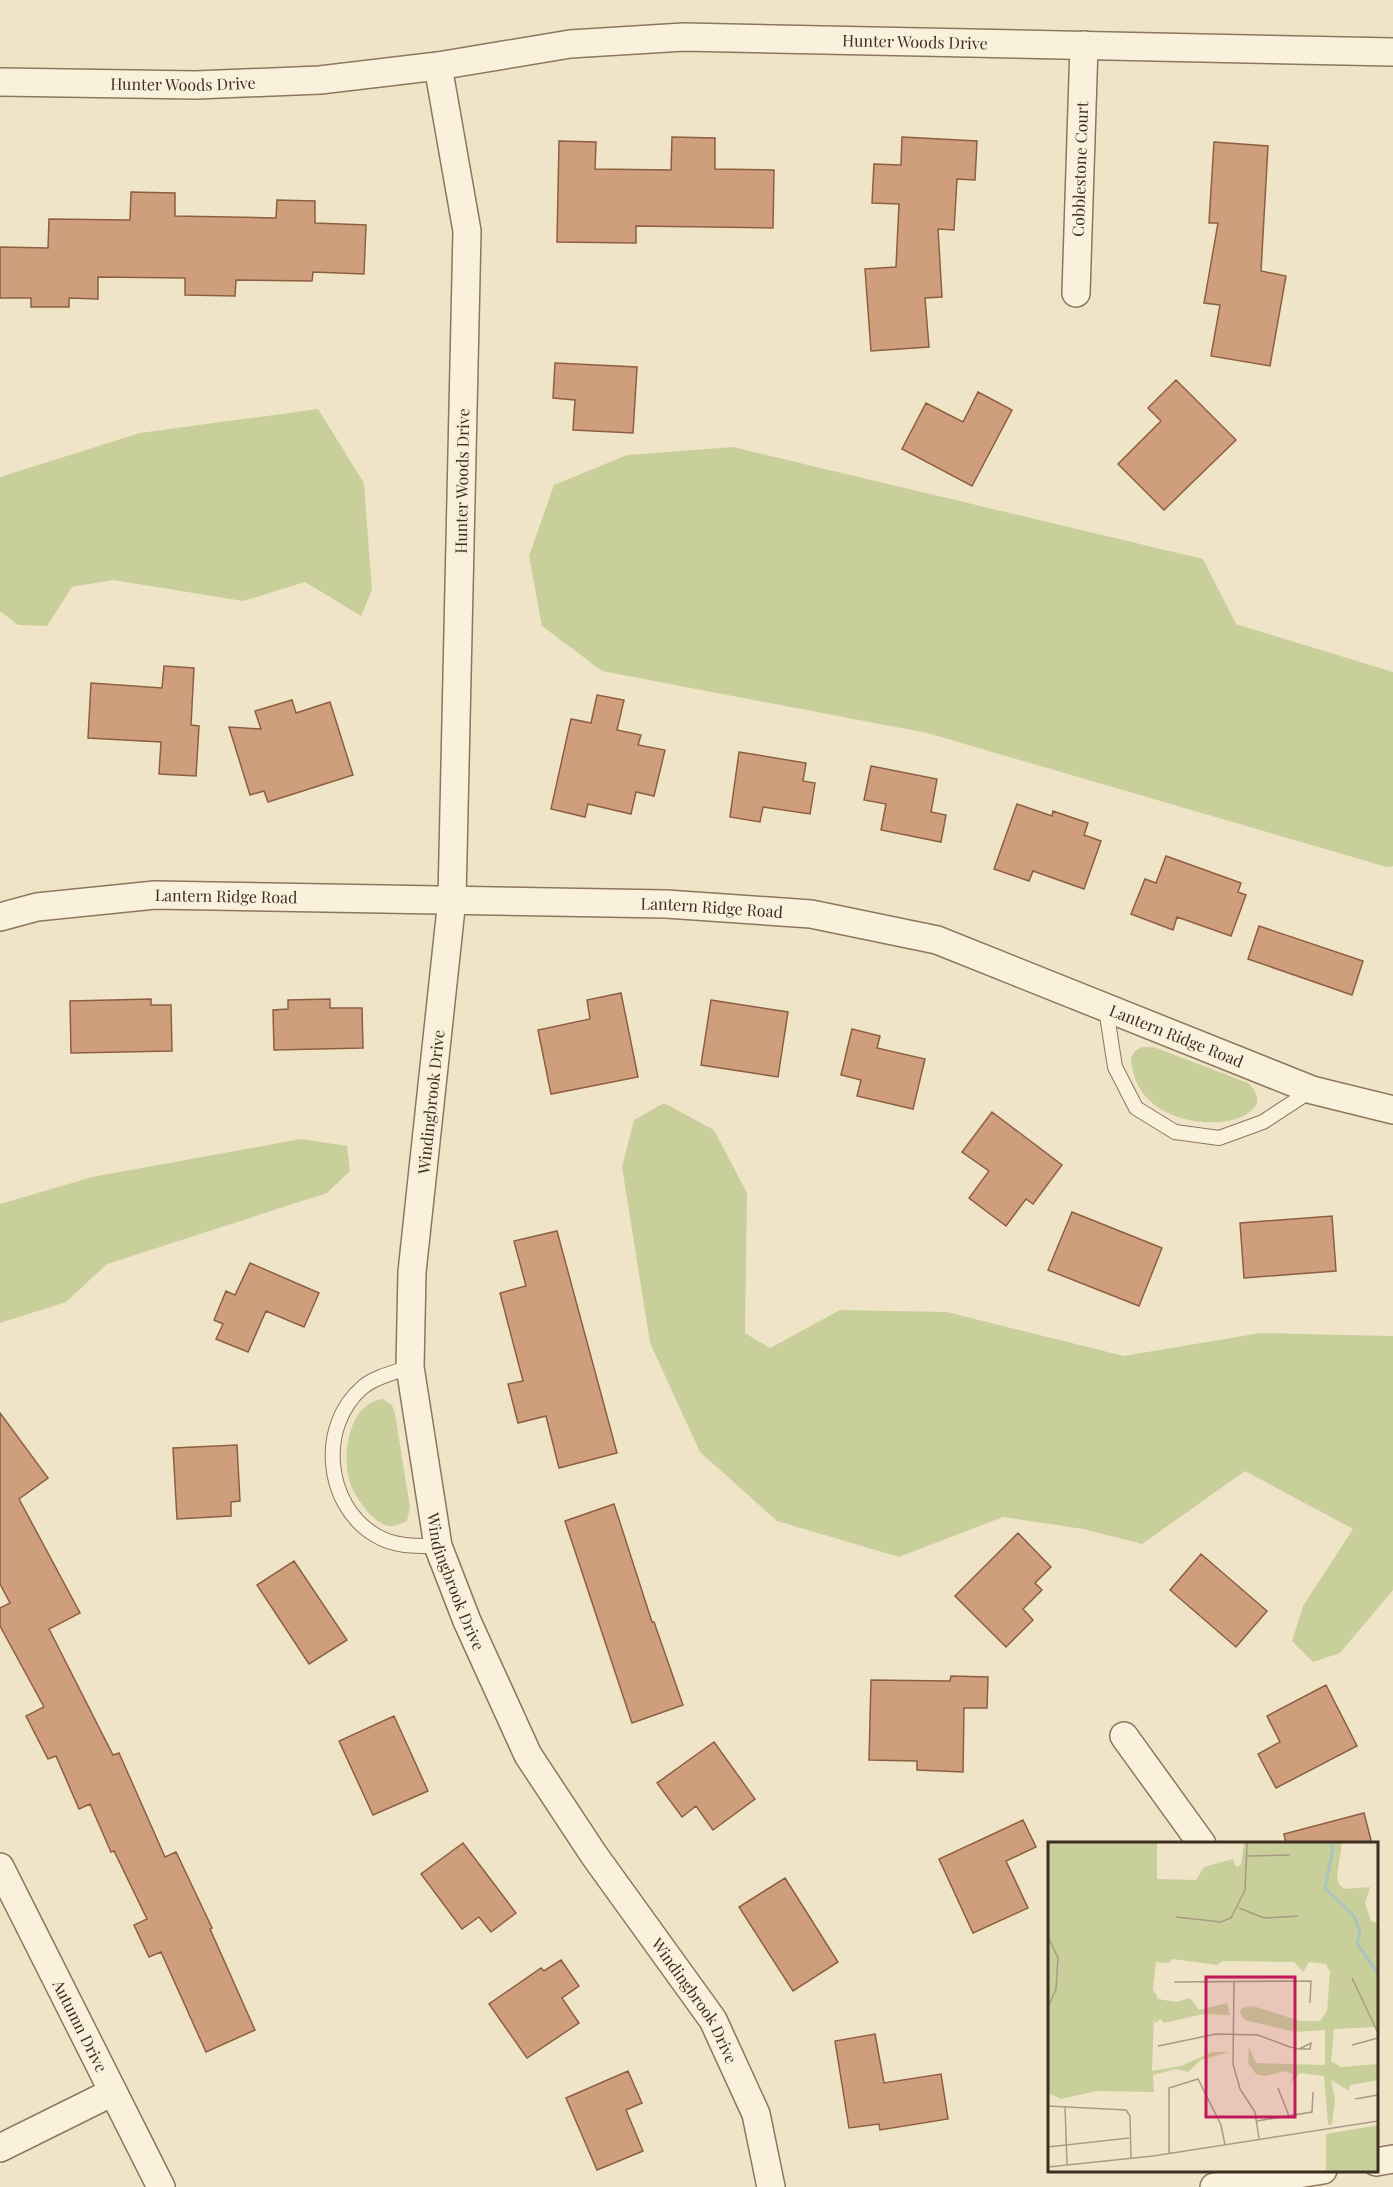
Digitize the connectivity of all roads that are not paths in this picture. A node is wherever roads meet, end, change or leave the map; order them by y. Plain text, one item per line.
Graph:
1 (1084, 45) junction
2 (1393, 52) edge
3 (438, 66) junction
4 (0, 82) edge
5 (1076, 293) dead end
6 (452, 899) junction
7 (0, 917) edge
8 (1106, 1010) junction
9 (1312, 1090) junction
10 (1393, 1110) edge
11 (410, 1367) junction
12 (438, 1546) junction
13 (1124, 1736) dead end
14 (1201, 1842) edge
15 (0, 1867) edge
16 (113, 2092) junction
17 (0, 2148) edge
18 (1393, 2159) edge
19 (1378, 2162) edge
20 (1306, 2172) edge
21 (161, 2187) edge
22 (771, 2187) edge
23 (1214, 2187) edge

1 - 2 street, Hunter Woods Drive
1 - 3 street, Hunter Woods Drive
1 - 5 street, Cobblestone Court
3 - 4 street, Hunter Woods Drive
3 - 6 street, Hunter Woods Drive
6 - 7 street, Lantern Ridge Road
6 - 8 street, Lantern Ridge Road
6 - 11 street, Windingbrook Drive
8 - 9 street, Lantern Ridge Road
8 - 9 lane
9 - 10 street, Lantern Ridge Road
11 - 12 street, Windingbrook Drive
11 - 12 lane
12 - 22 street, Windingbrook Drive
13 - 14 street
15 - 16 street, Autumn Drive
16 - 17 street
16 - 21 street, Autumn Drive
18 - 19 street
20 - 23 street

